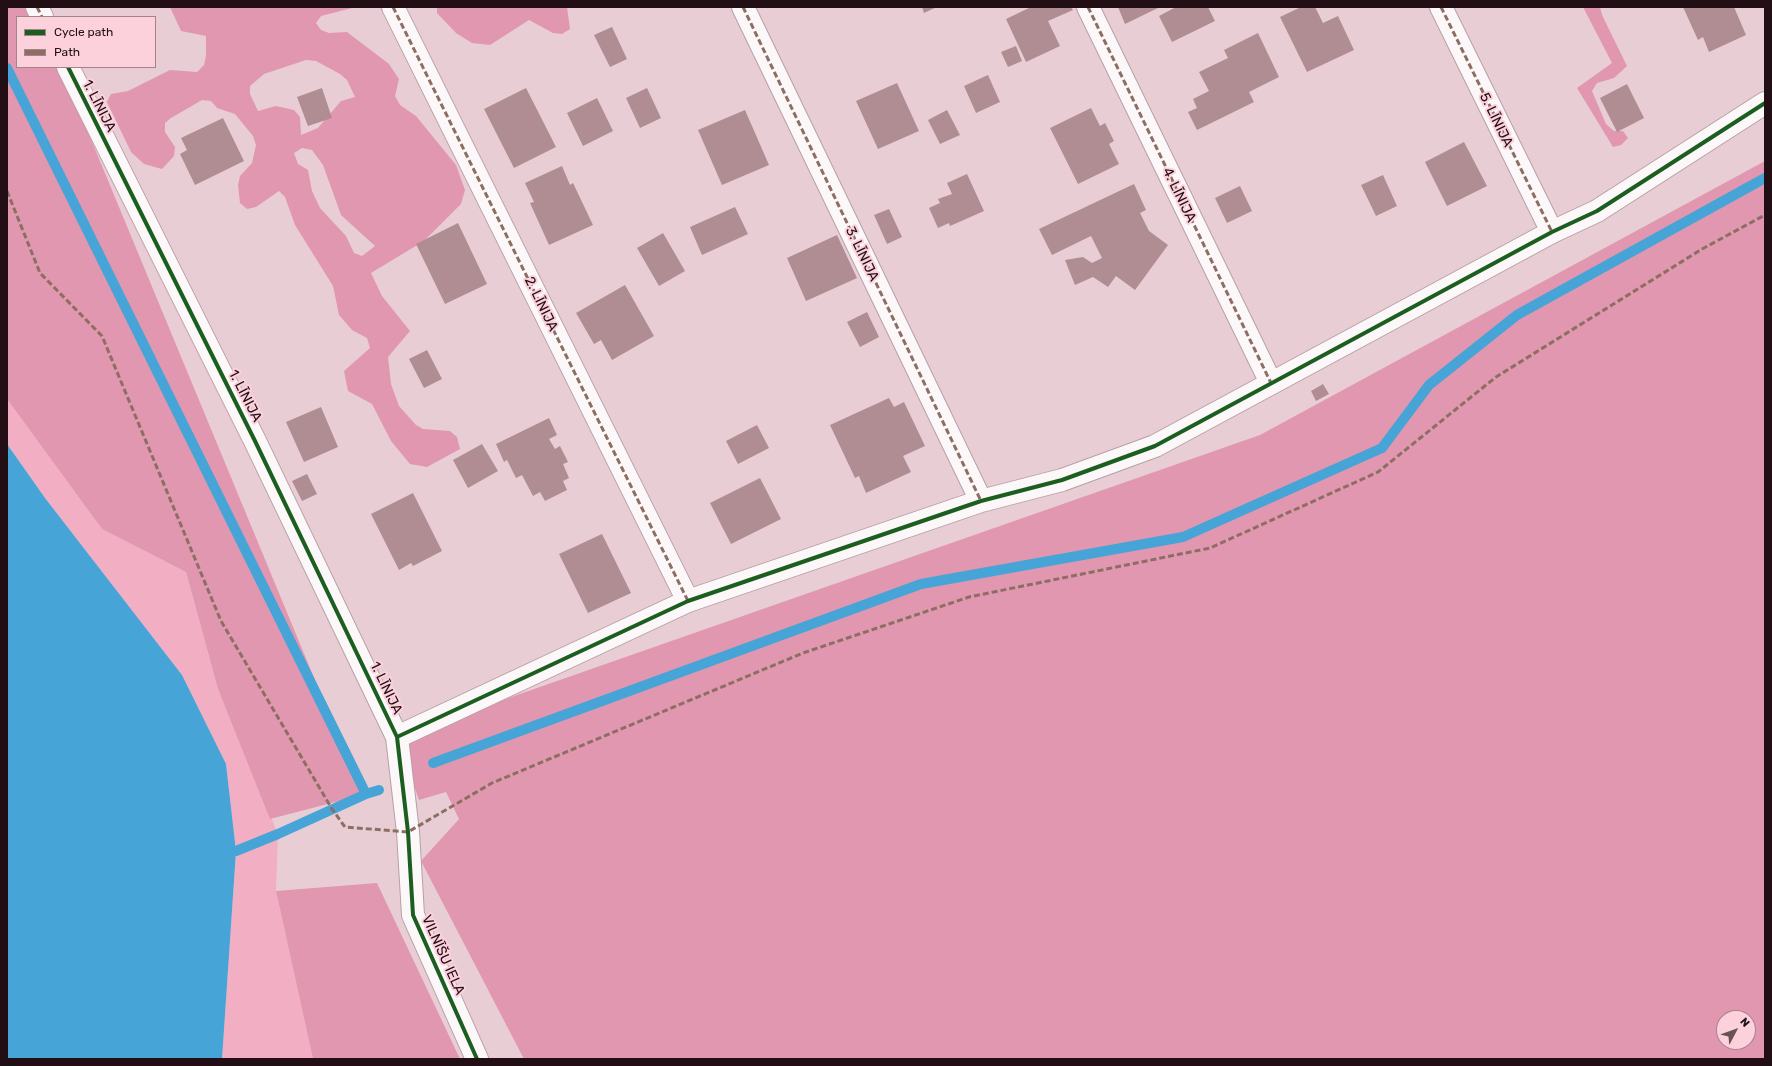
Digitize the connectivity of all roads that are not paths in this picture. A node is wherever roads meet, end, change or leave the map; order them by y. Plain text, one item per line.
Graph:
1 (393, 7) edge
2 (743, 7) edge
3 (1088, 7) edge
4 (1441, 7) edge
5 (68, 68) edge
6 (1765, 103) edge
7 (1552, 232) junction
8 (1271, 383) junction
9 (980, 502) junction
10 (688, 601) junction
11 (397, 737) junction
12 (477, 1059) edge

1 - 10 street, 2. LĪNIJA
2 - 9 street, 3. LĪNIJA
3 - 8 street, 4. LĪNIJA
4 - 7 street, 5. LĪNIJA
5 - 11 street, 1. LĪNIJA
6 - 7 street
7 - 8 street
8 - 9 street
9 - 10 street
10 - 11 street
11 - 12 street, VILNĪŠU IELA

